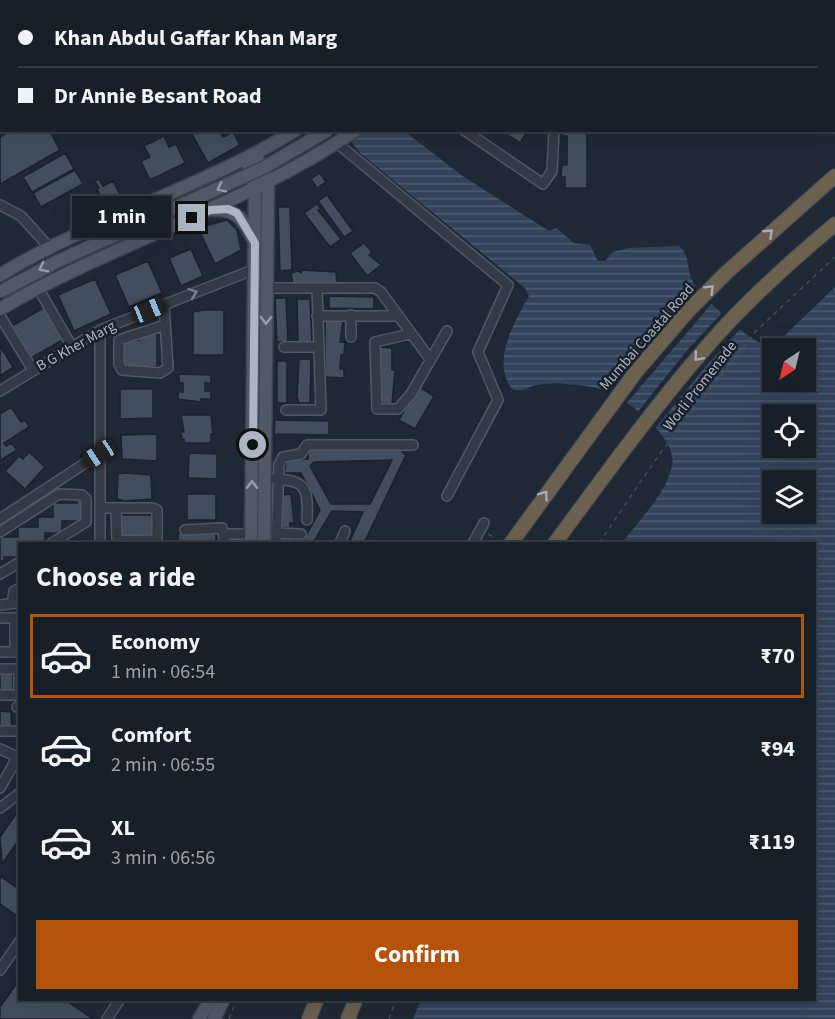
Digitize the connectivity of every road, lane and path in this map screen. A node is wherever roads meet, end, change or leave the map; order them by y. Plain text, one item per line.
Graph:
1 (325, 132) edge
2 (353, 132) edge
3 (467, 132) edge
4 (554, 132) edge
5 (289, 133) edge
6 (338, 143) junction
7 (251, 157) junction
8 (301, 164) junction
9 (835, 176) edge
10 (268, 183) junction
11 (255, 189) junction
12 (162, 198) junction
13 (0, 205) edge
14 (210, 210) junction
15 (835, 224) edge
16 (174, 226) junction
17 (255, 243) junction
18 (49, 247) junction
19 (835, 257) edge
20 (255, 269) junction
21 (0, 275) edge
22 (38, 288) junction
23 (267, 288) junction
24 (317, 288) junction
25 (0, 292) edge
26 (164, 304) junction
27 (0, 309) edge
28 (351, 315) junction
29 (0, 316) edge
30 (317, 316) junction
31 (398, 316) junction
32 (118, 322) junction
33 (165, 326) junction
34 (100, 330) junction
35 (447, 331) dead end
36 (410, 334) junction
37 (351, 337) dead end
38 (118, 342) junction
39 (72, 347) junction
40 (284, 347) dead end
41 (319, 347) junction
42 (430, 359) junction
43 (33, 370) junction
44 (0, 391) edge
45 (286, 410) dead end
46 (413, 445) dead end
47 (99, 454) junction
48 (264, 479) junction
49 (278, 480) junction
50 (447, 496) dead end
51 (100, 508) junction
52 (116, 508) junction
53 (0, 519) edge
54 (307, 520) dead end
55 (86, 522) junction
56 (100, 522) junction
57 (484, 523) dead end
58 (185, 530) dead end
59 (345, 531) dead end
60 (0, 532) edge
61 (301, 534) dead end
62 (224, 538) edge
63 (252, 538) edge
64 (276, 538) edge
65 (495, 538) dead end
66 (54, 542) edge
67 (100, 542) edge
68 (264, 542) edge
69 (340, 542) edge
70 (474, 542) edge
71 (485, 542) edge
72 (512, 542) edge
73 (556, 542) edge
74 (600, 542) edge
75 (18, 563) edge
76 (0, 574) edge
77 (18, 590) edge
78 (18, 604) edge
79 (0, 605) edge
80 (0, 618) edge
81 (17, 618) edge
82 (0, 652) edge
83 (17, 652) edge
84 (0, 669) edge
85 (18, 669) edge
86 (0, 695) edge
87 (18, 695) edge
88 (0, 731) edge
89 (18, 731) edge
90 (0, 749) edge
91 (18, 758) edge
92 (0, 788) edge
93 (18, 794) edge
94 (0, 808) edge
95 (18, 944) edge
96 (0, 970) edge
97 (119, 1001) edge
98 (210, 1001) edge
99 (223, 1001) edge
100 (236, 1001) edge
101 (316, 1001) edge
102 (355, 1001) edge
103 (395, 1001) edge
104 (106, 1019) edge
105 (200, 1019) edge
106 (214, 1019) edge
107 (229, 1019) edge
108 (309, 1019) edge
109 (348, 1019) edge
110 (389, 1019) edge

1 -> 25 main road, bridge
2 - 6 main road
3 - 4 street
5 - 7 main road
5 - 8 main road
6 - 8 main road
6 - 50 street
7 - 10 main road
7 - 11 main road
7 - 12 main road
8 - 10 main road
72 -> 9 highway, Mumbai Coastal Road
10 - 11 main road
10 - 23 main road
11 - 14 main road
11 - 17 main road
12 - 16 main road
12 - 18 main road
13 - 18 street
14 - 16 main road
14 - 17 main road
15 -> 73 highway
16 - 22 main road
17 - 20 main road
18 - 21 main road
19 - 74 path, Worli Promenade
26 -> 20 street, B G Kher Marg
63 -> 20 main road
22 - 27 main road
22 - 39 street
23 - 24 street
23 -> 48 main road
24 - 30 street
24 - 31 street
26 - 32 street, B G Kher Marg
26 - 33 street
28 - 30 street
28 - 31 street
28 - 37 street
29 - 43 street
30 - 41 street
31 - 36 street
32 - 34 street, B G Kher Marg
32 - 38 street
33 - 38 street
33 - 38 street
34 - 39 street, B G Kher Marg
34 - 47 street
35 - 42 street
36 - 42 street
36 - 42 street
39 - 43 street, B G Kher Marg
40 - 41 street
41 - 45 street
43 - 44 street, B G Kher Marg
46 - 49 street
47 - 51 street
47 - 53 street
48 - 49 street
48 - 68 main road
49 - 54 street
49 - 64 street
51 - 52 street
51 - 56 street
52 - 52 street
55 - 56 street
55 - 60 street
55 - 66 street
56 - 67 street
57 - 70 street
58 - 62 street
59 - 69 street
61 - 64 street
62 - 63 street
65 - 71 path
75 - 76 street
77 - 78 street
78 - 79 street
80 - 81 street
81 - 83 street
82 - 83 street
84 - 85 street
86 - 87 street
88 - 89 street
90 - 91 street
91 - 92 street
93 - 94 street
95 - 96 street
97 - 104 street
98 - 105 main road
99 - 106 main road
100 - 107 path
101 - 108 highway
102 - 109 highway
103 - 110 path

